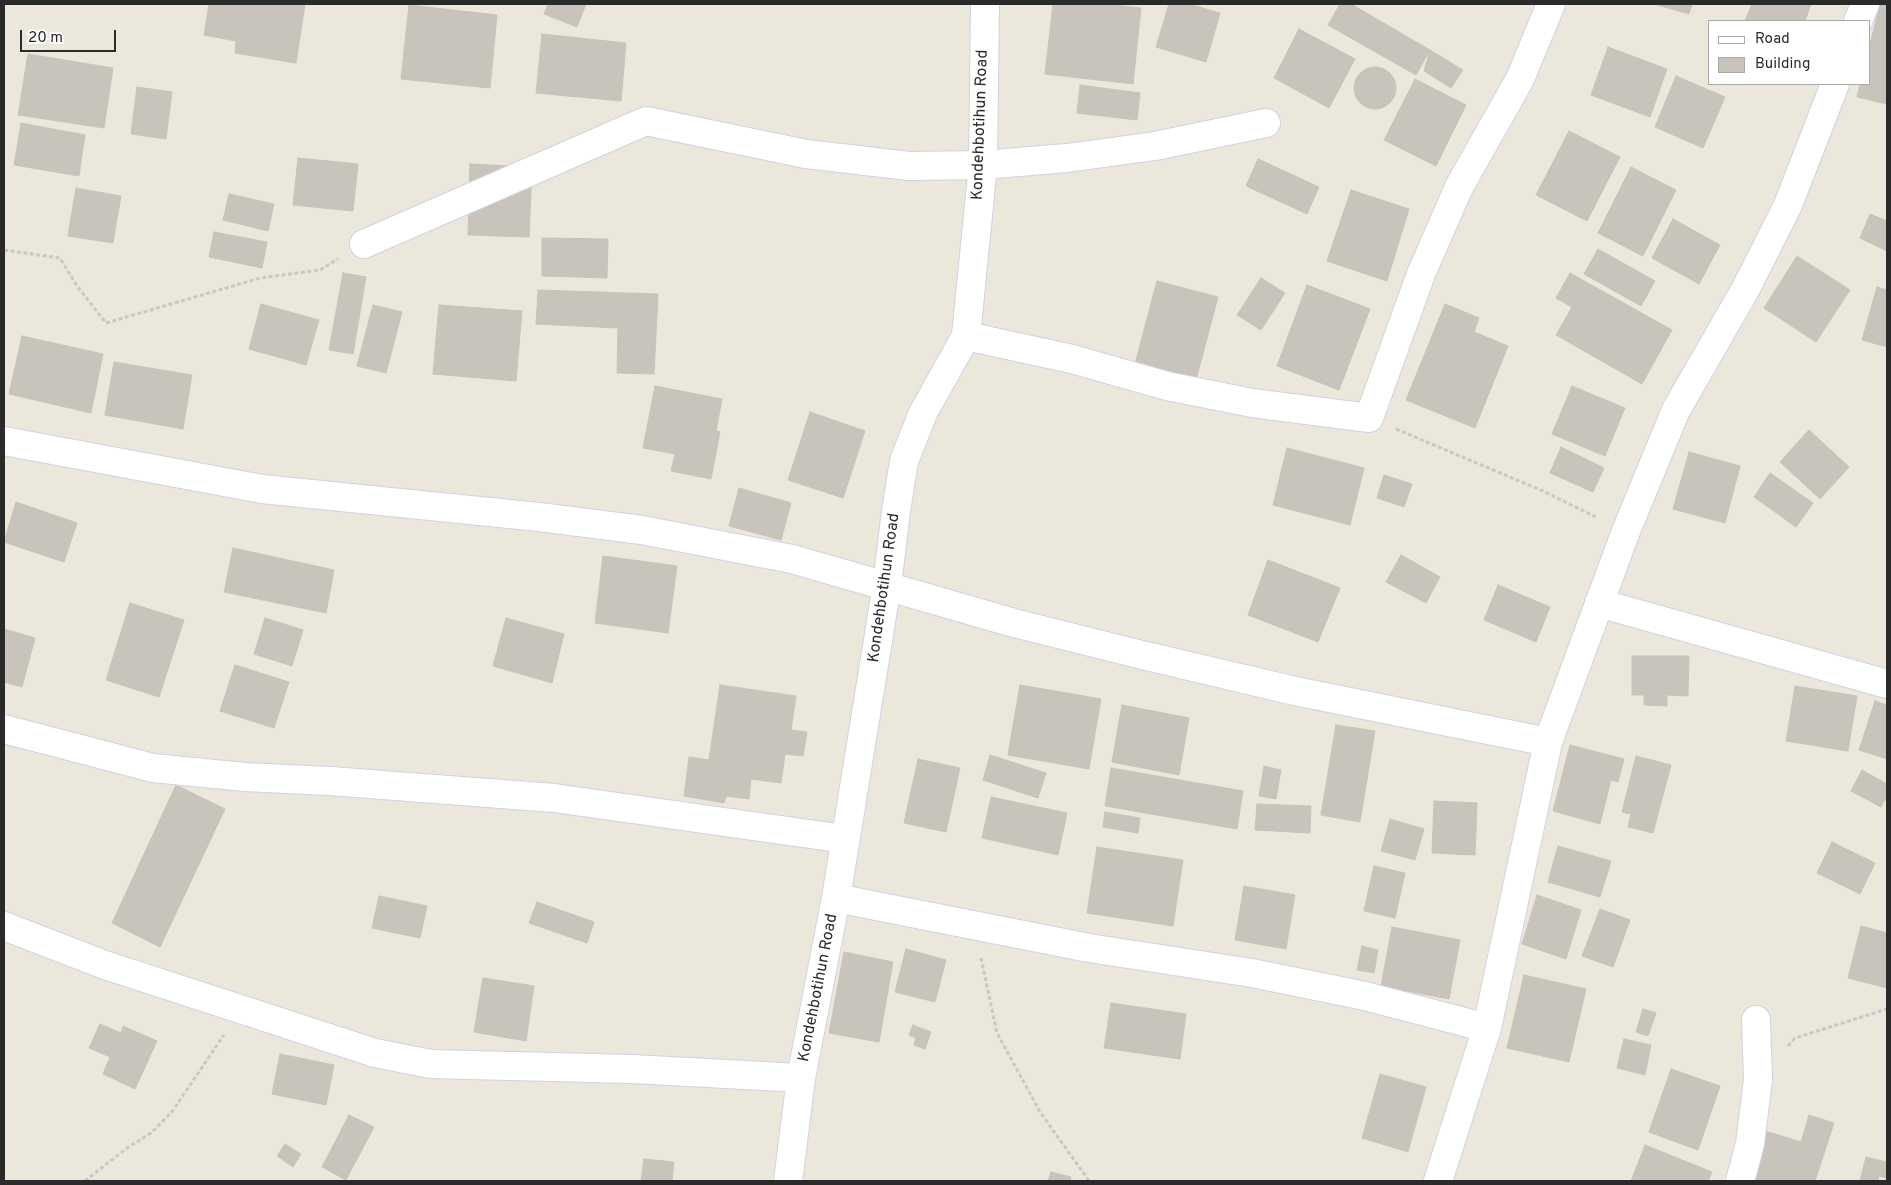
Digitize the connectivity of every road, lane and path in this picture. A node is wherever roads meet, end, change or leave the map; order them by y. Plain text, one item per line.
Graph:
1 (985, 4) edge
2 (1551, 4) edge
3 (1864, 4) edge
4 (1858, 20) edge
5 (1835, 85) edge
6 (1266, 123) dead end
7 (983, 165) junction
8 (364, 244) joint
9 (4, 250) edge
10 (966, 336) junction
11 (1369, 418) junction
12 (4, 441) edge
13 (1626, 531) junction
14 (887, 585) junction
15 (1599, 604) junction
16 (1887, 684) edge
17 (4, 730) edge
18 (1548, 742) junction
19 (845, 839) junction
20 (836, 898) junction
21 (974, 924) junction
22 (4, 926) edge
23 (1887, 1009) edge
24 (241, 1010) junction
25 (1756, 1020) dead end
26 (1488, 1028) junction
27 (801, 1078) junction
28 (1758, 1079) junction
29 (86, 1181) edge
30 (788, 1181) edge
31 (1089, 1181) edge
32 (1438, 1181) edge
33 (1740, 1181) edge

1 - 7 street, Kondehbotihun Road
2 - 11 street
3 - 4 street
5 - 13 street
6 - 7 street
7 - 8 street
7 - 10 street, Kondehbotihun Road
8 - 9 path
10 - 11 street
10 - 14 street, Kondehbotihun Road
11 - 13 path
12 - 14 street
13 - 15 street
14 - 18 street
14 - 19 street, Kondehbotihun Road
15 - 16 street
15 - 18 street
17 - 19 street
18 - 26 street
19 - 20 street, Kondehbotihun Road
20 - 21 street
20 - 27 street, Kondehbotihun Road
21 - 26 street
21 - 31 path
22 - 24 street
23 - 28 path
24 - 27 street
24 - 29 path
25 - 28 street
26 - 32 street
27 - 30 street, Kondehbotihun Road
28 - 33 street

